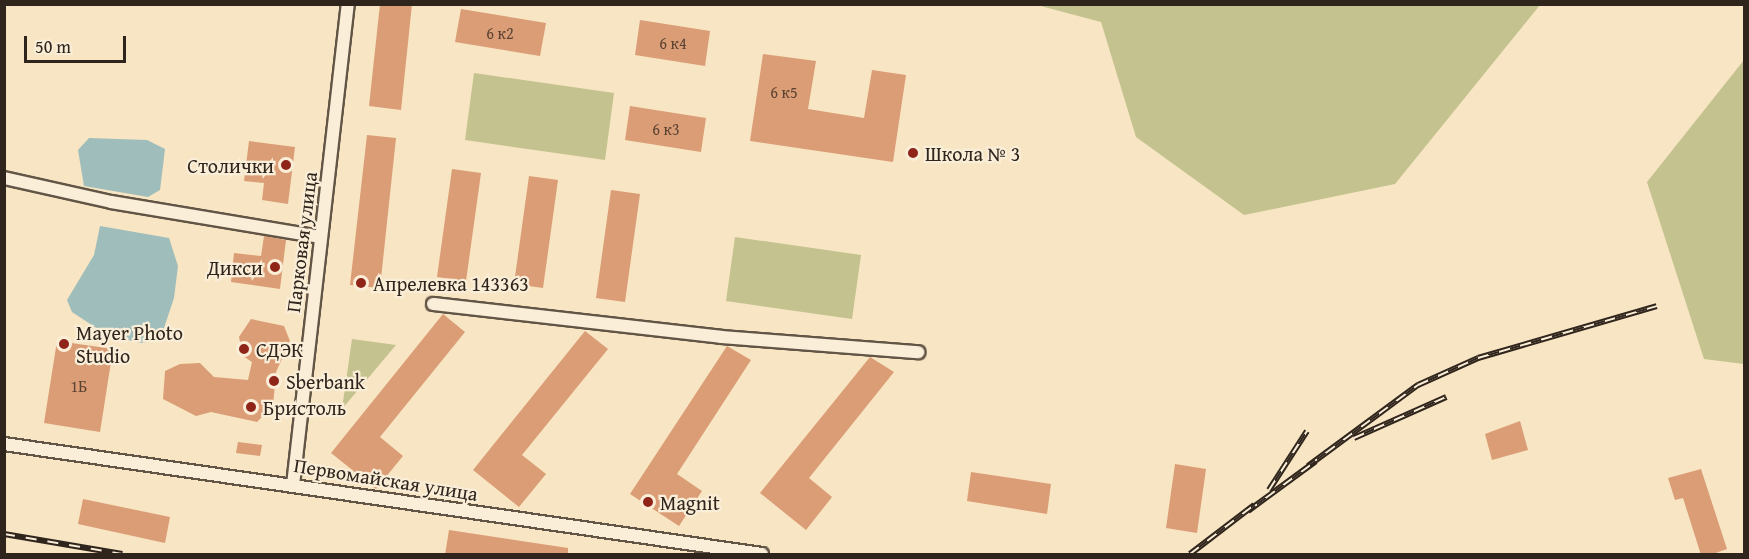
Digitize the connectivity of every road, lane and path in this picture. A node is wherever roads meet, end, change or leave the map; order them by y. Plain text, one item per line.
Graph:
1 (348, 4) edge
2 (4, 178) edge
3 (321, 237) junction
4 (433, 304) dead end
5 (918, 352) dead end
6 (4, 444) edge
7 (293, 485) junction
8 (762, 555) edge

1 - 3 street, Парковая улица
2 - 3 street
3 - 7 street, Парковая улица
4 - 5 street
6 - 7 street, Первомайская улица
7 - 8 street, Первомайская улица

